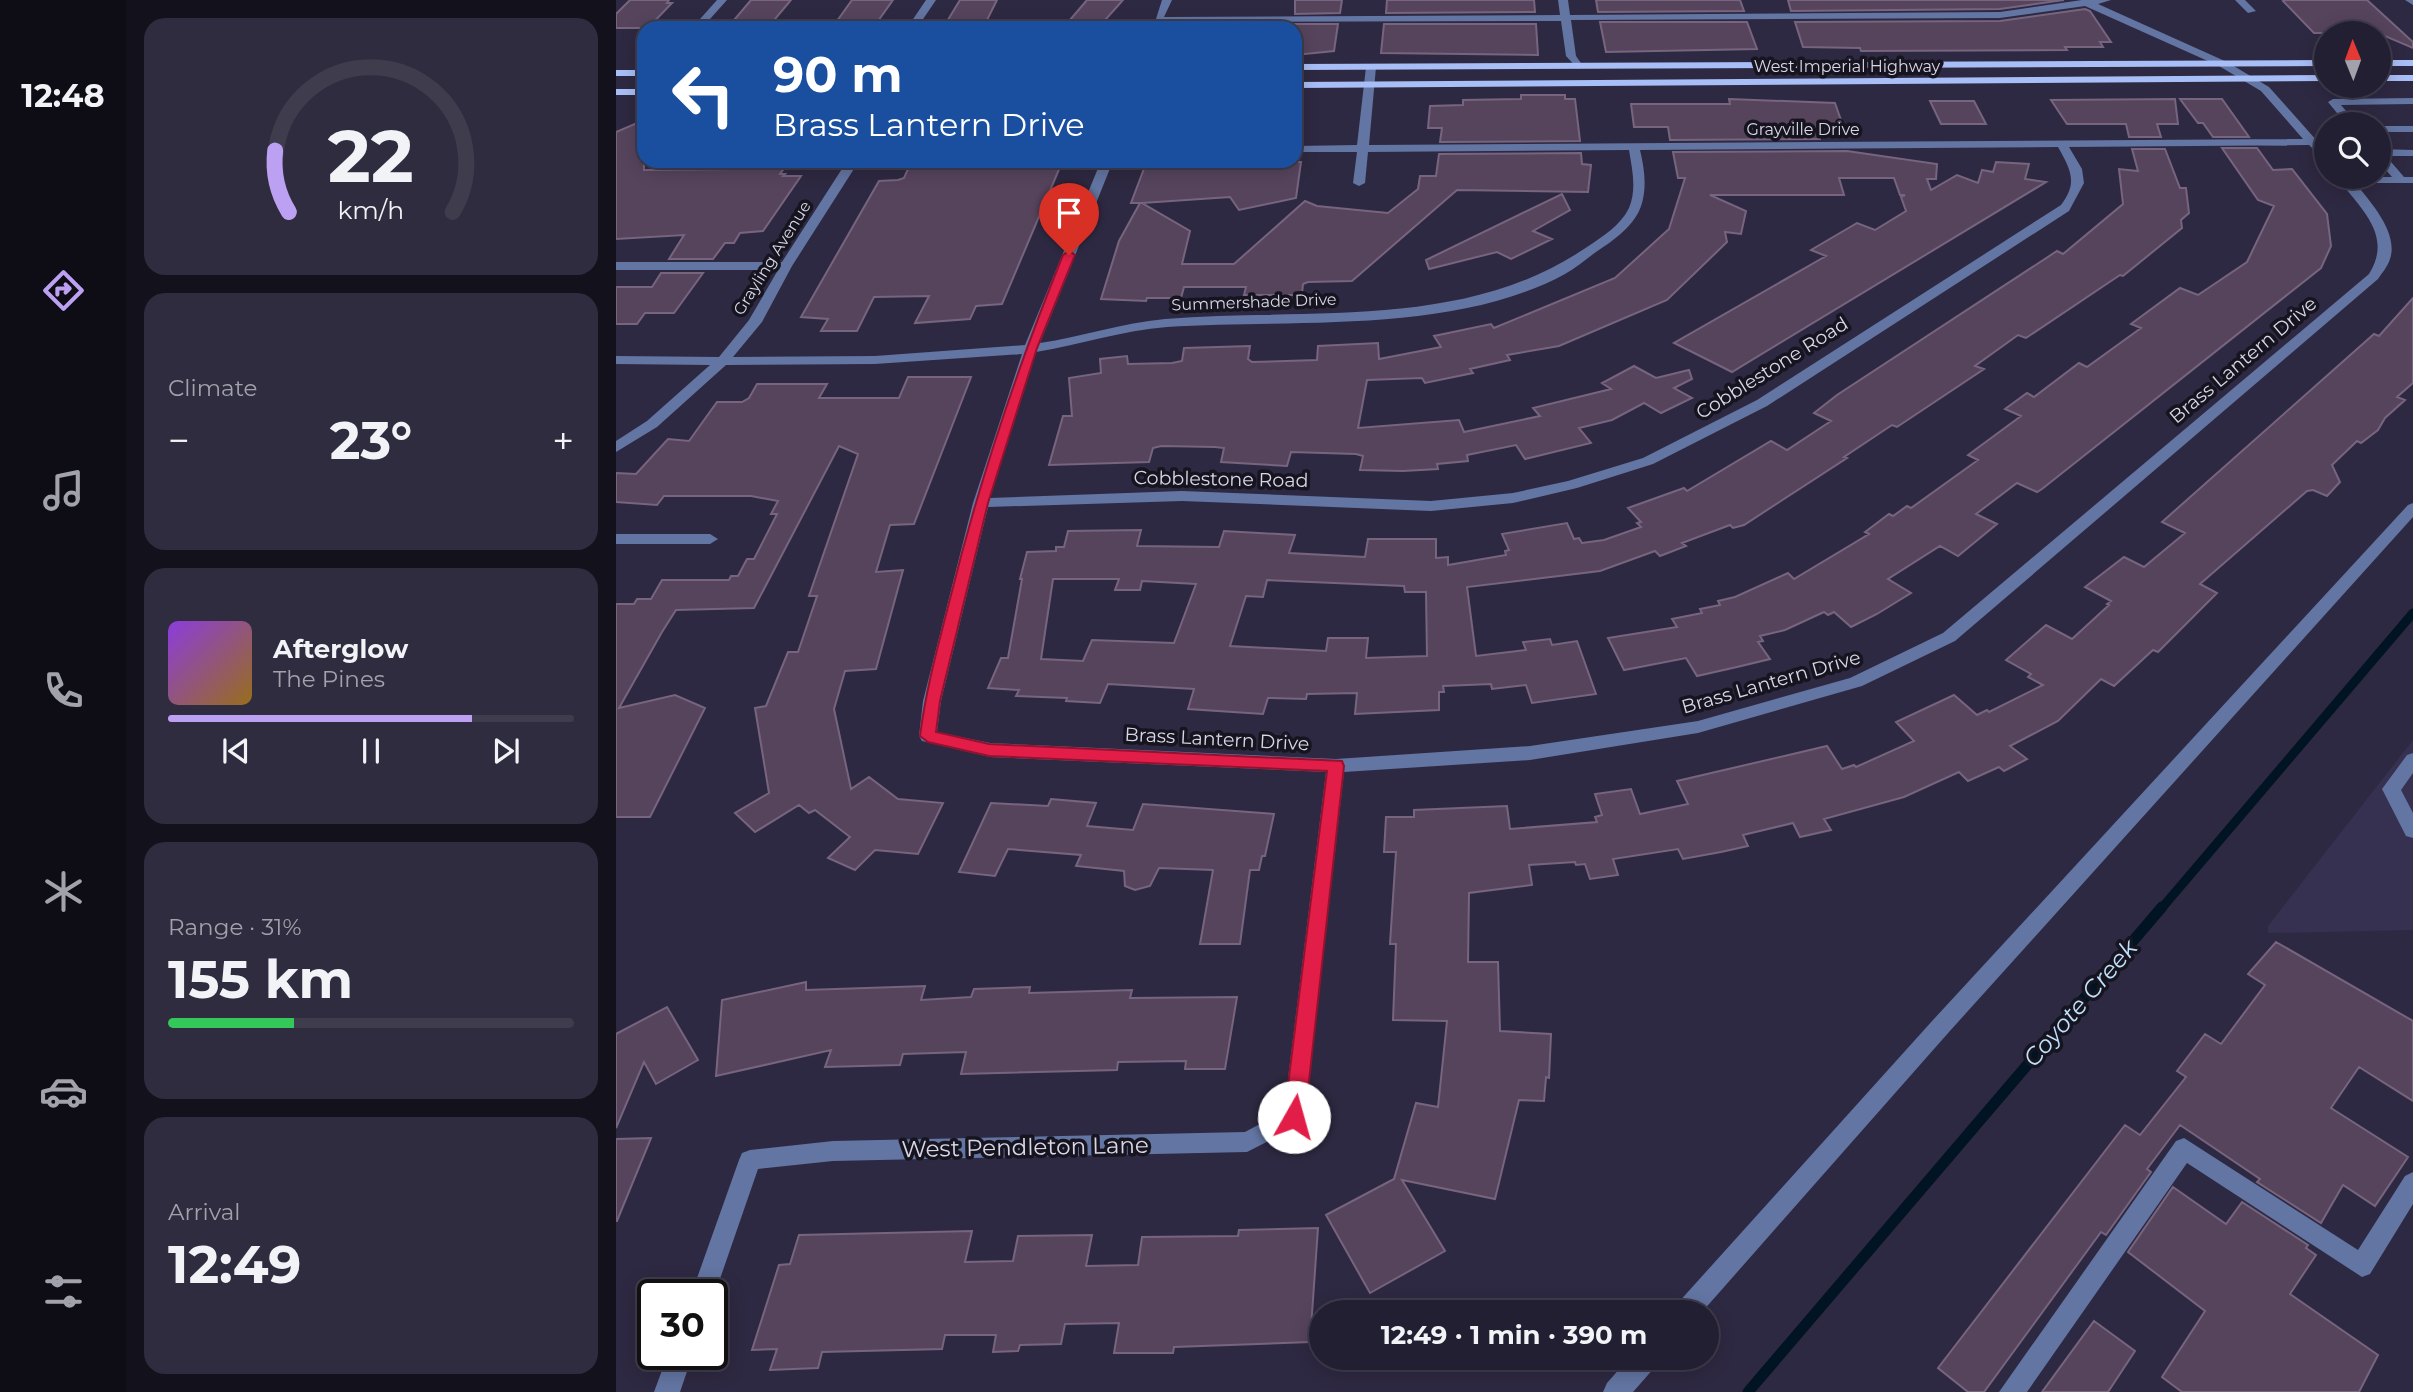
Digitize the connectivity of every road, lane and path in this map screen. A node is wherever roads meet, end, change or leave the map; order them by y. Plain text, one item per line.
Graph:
1 (722, 0) edge
2 (930, 0) edge
3 (1167, 0) edge
4 (1563, 0) edge
5 (2106, 0) edge
6 (2240, 0) edge
7 (2085, 2) edge
8 (2251, 11) dead end
9 (1567, 18) junction
10 (702, 21) edge
11 (916, 21) edge
12 (1574, 61) junction
13 (2314, 63) edge
14 (2391, 63) edge
15 (2413, 63) edge
16 (2223, 64) junction
17 (1302, 67) edge
18 (1371, 67) junction
19 (616, 73) edge
20 (637, 73) edge
21 (2314, 78) edge
22 (2391, 78) edge
23 (2413, 78) edge
24 (2248, 79) junction
25 (1369, 84) junction
26 (1456, 84) junction
27 (1302, 85) edge
28 (616, 92) edge
29 (637, 92) edge
30 (2413, 101) edge
31 (2342, 112) edge
32 (2413, 129) edge
33 (2391, 130) edge
34 (2311, 142) junction
35 (2062, 144) junction
36 (2314, 145) edge
37 (1634, 146) junction
38 (1302, 149) edge
39 (1363, 149) junction
40 (2391, 153) edge
41 (2413, 153) edge
42 (2391, 165) edge
43 (848, 168) edge
44 (1104, 168) edge
45 (2407, 180) edge
46 (1359, 183) dead end
47 (2354, 189) edge
48 (786, 265) junction
49 (616, 266) edge
50 (1031, 348) junction
51 (616, 360) edge
52 (723, 360) junction
53 (616, 448) edge
54 (981, 503) junction
55 (2413, 508) edge
56 (616, 539) edge
57 (710, 539) dead end
58 (2413, 760) edge
59 (1336, 766) junction
60 (2413, 831) edge
61 (2413, 1183) edge
62 (709, 1279) edge
63 (1697, 1300) edge
64 (675, 1370) edge
65 (1635, 1370) edge
66 (667, 1392) edge
67 (1616, 1392) edge
68 (2012, 1392) edge

1 - 10 street
2 - 11 street
3 - 9 street
4 - 9 street
5 - 7 street
6 - 8 street
7 - 9 street
7 - 16 street
9 - 12 street
12 - 16 main road, West Imperial Highway
12 - 18 main road, West Imperial Highway
12 - 26 main road
13 - 16 main road, West Imperial Highway
14 - 15 main road
16 - 24 street
17 - 18 main road, West Imperial Highway
18 - 25 street
19 - 20 main road
21 - 24 main road, West Imperial Highway
22 - 23 main road
24 - 26 main road, West Imperial Highway
24 - 34 street
25 - 26 main road, West Imperial Highway
25 - 27 main road, West Imperial Highway
25 - 39 street
28 - 29 main road
30 - 31 street
32 - 33 street
34 - 35 street, Grayville Drive
34 - 36 street
35 - 37 street, Grayville Drive
35 - 54 street, Cobblestone Road
37 - 39 street, Grayville Drive
37 - 50 street, Summershade Drive
38 - 39 street, Grayville Drive
39 - 46 street
40 - 41 street
42 - 45 street
43 - 48 street, Grayling Avenue
44 - 50 street
47 - 59 street, Brass Lantern Drive
48 - 49 street
48 - 52 street, Grayling Avenue
50 - 52 street, Summershade Drive
50 - 54 street
51 - 52 street, Summershade Drive
52 - 53 street, Grayling Avenue
54 - 59 street, Brass Lantern Drive
55 - 63 street
56 - 57 street
58 - 60 street
59 - 62 street, West Pendleton Lane
61 - 68 street
64 - 66 street
65 - 67 street

